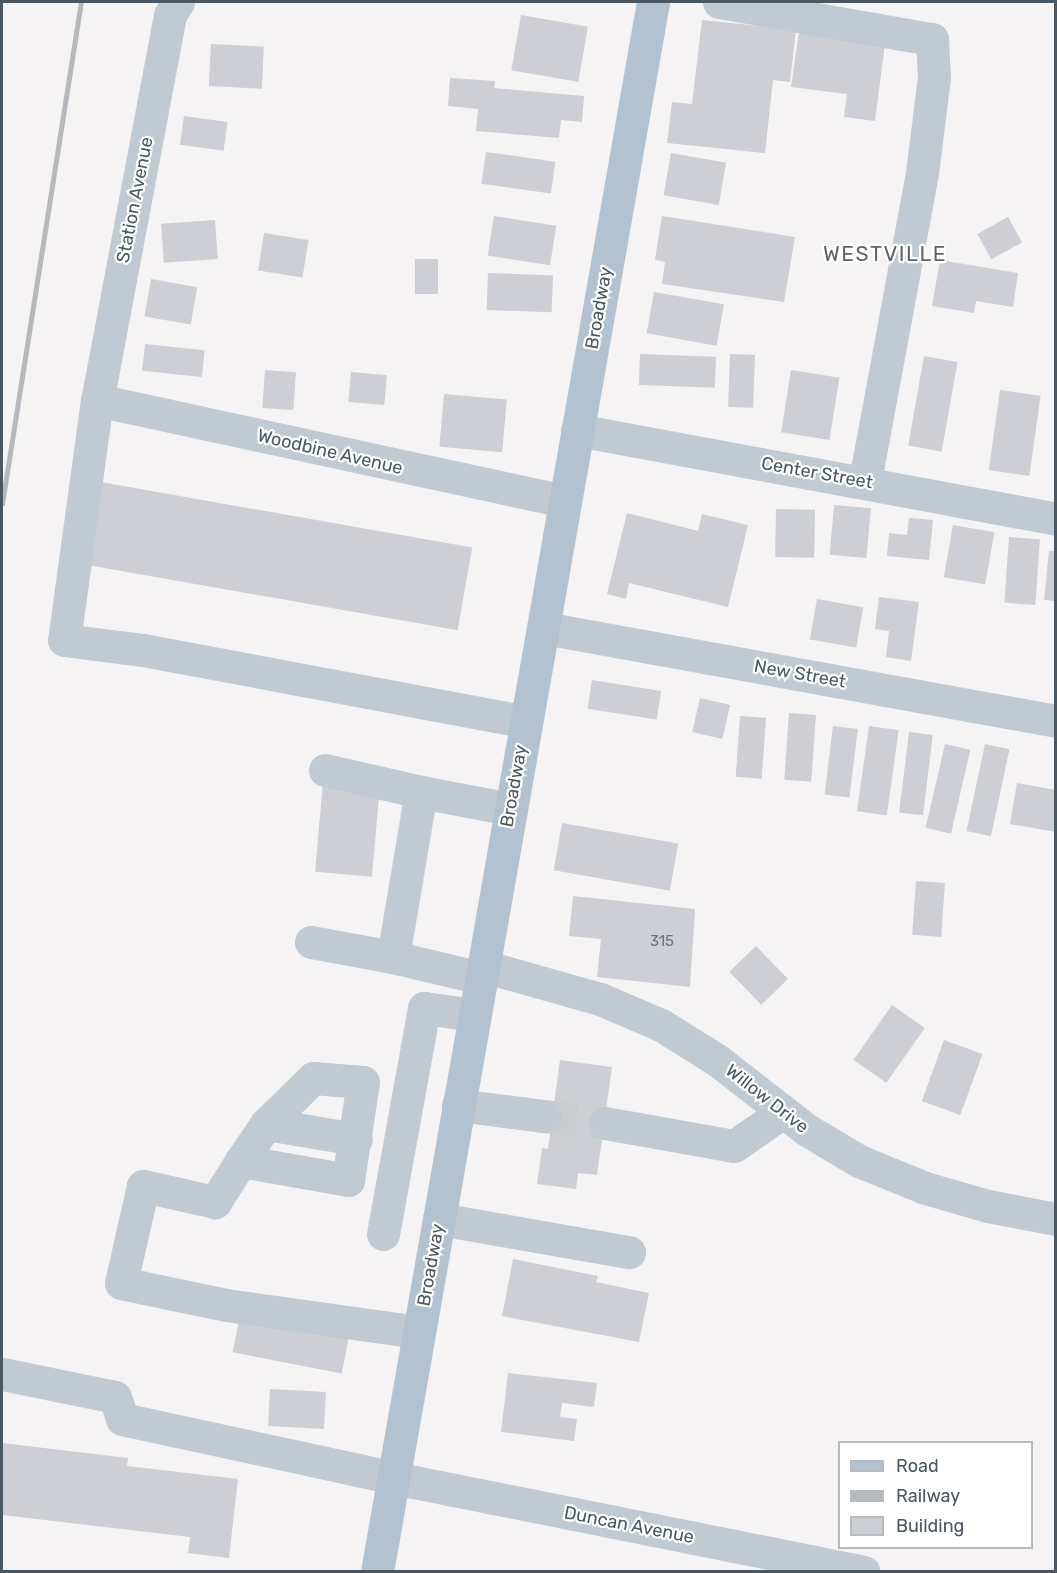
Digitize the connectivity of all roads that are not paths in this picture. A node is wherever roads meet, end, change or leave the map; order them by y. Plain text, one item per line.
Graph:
1 (178, 2) edge
2 (653, 2) edge
3 (719, 2) edge
4 (827, 11) edge
5 (97, 399) junction
6 (578, 430) junction
7 (865, 482) junction
8 (564, 501) junction
9 (1056, 519) edge
10 (544, 628) junction
11 (1056, 721) edge
12 (526, 723) junction
13 (326, 770) dead end
14 (421, 792) junction
15 (510, 809) junction
16 (310, 942) dead end
17 (393, 957) junction
18 (482, 972) junction
19 (474, 1015) junction
20 (458, 1105) junction
21 (783, 1112) junction
22 (544, 1116) tunnel mouth
23 (605, 1123) tunnel mouth
24 (266, 1124) junction
25 (356, 1139) junction
26 (241, 1161) junction
27 (439, 1219) junction
28 (1056, 1219) edge
29 (383, 1233) dead end
30 (629, 1252) dead end
31 (419, 1332) junction
32 (2, 1374) edge
33 (394, 1478) junction
34 (377, 1572) edge
35 (864, 1572) edge

1 - 5 street, Station Avenue
2 - 6 main road, Broadway
3 - 4 street
4 - 7 street
5 - 8 street, Woodbine Avenue
5 - 12 street, Station Avenue
6 - 7 street, Center Street
6 - 8 main road, Broadway
7 - 9 street, Center Street
8 - 10 main road, Broadway
10 - 11 street, New Street
10 - 12 main road, Broadway
12 - 15 main road, Broadway
13 - 14 street
14 - 15 street
14 - 17 street
15 - 18 main road, Broadway
16 - 17 street, Willow Drive
17 - 18 street, Willow Drive
18 - 19 main road, Broadway
18 - 21 street, Willow Drive
19 - 20 main road, Broadway
19 - 29 street
20 - 22 street
20 - 27 main road, Broadway
21 - 23 street
21 - 28 street, Willow Drive
24 - 25 street
24 - 25 street
24 - 26 street
25 - 26 street
26 - 31 street
27 - 30 street
27 - 31 main road, Broadway
31 - 33 main road, Broadway
32 - 33 street, Duncan Avenue
33 - 34 main road, Broadway
33 - 35 street, Duncan Avenue

